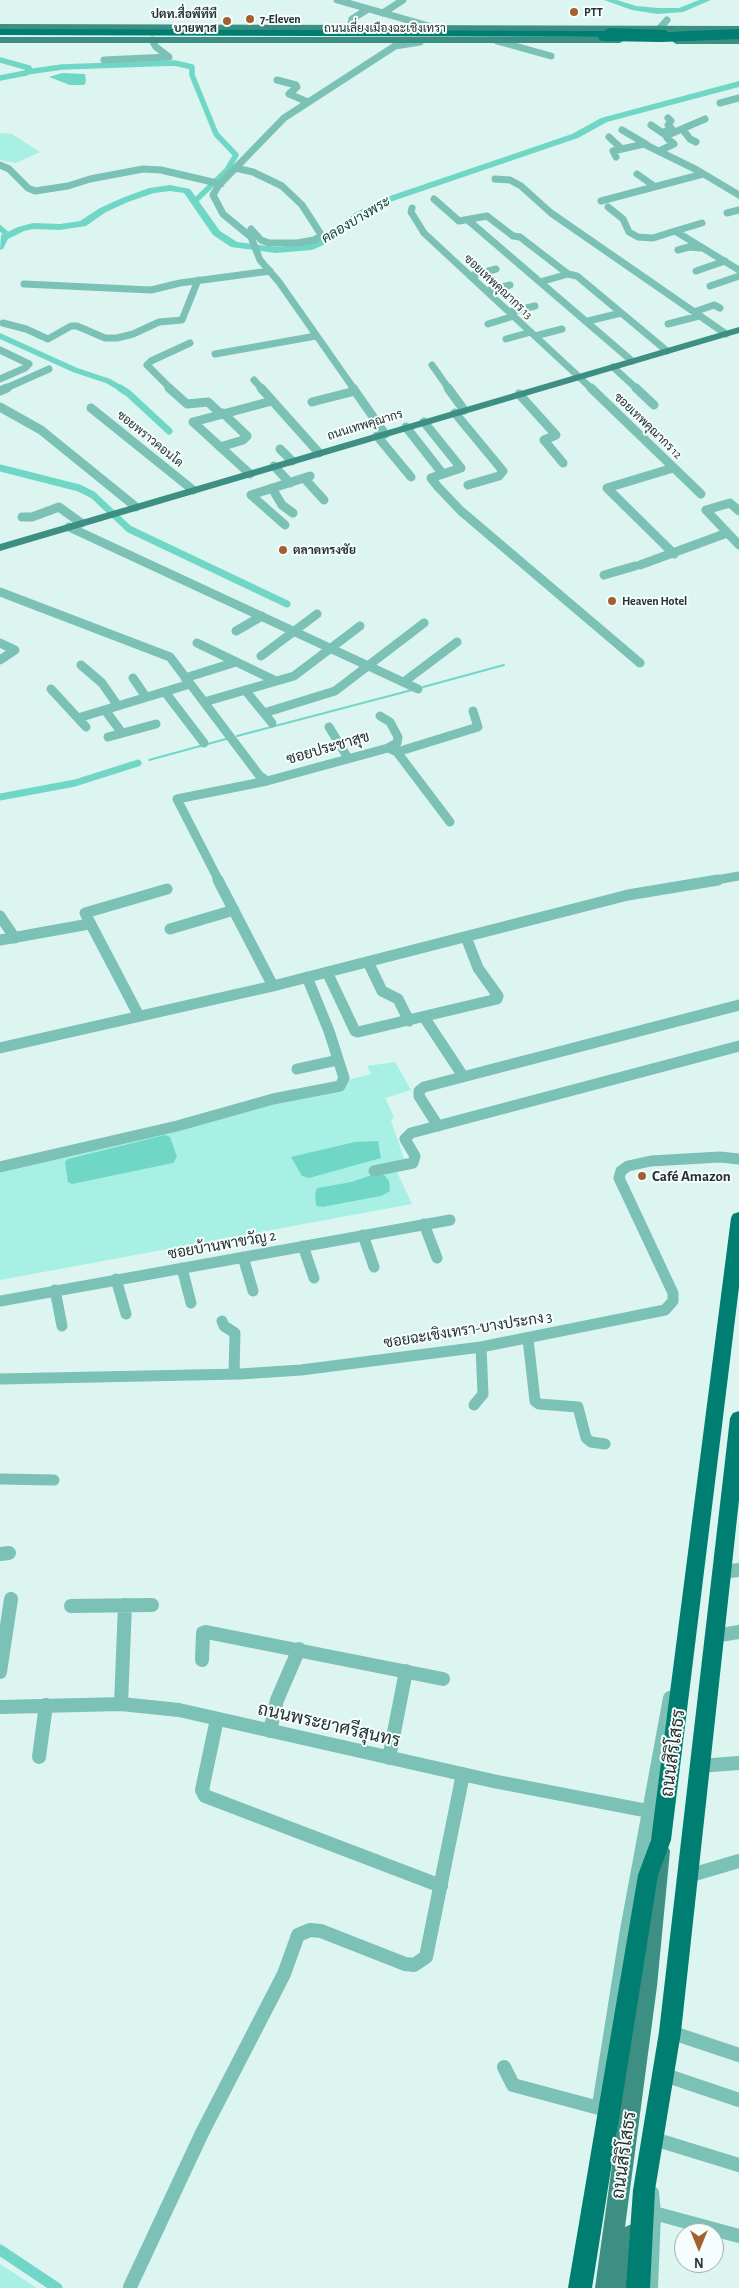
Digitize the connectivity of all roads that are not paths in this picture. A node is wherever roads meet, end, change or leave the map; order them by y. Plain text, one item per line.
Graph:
1 (337, 0) edge
2 (403, 0) edge
3 (368, 9) junction
4 (383, 12) junction
5 (667, 20) dead end
6 (412, 21) junction
7 (0, 27) edge
8 (83, 28) junction
9 (405, 28) junction
10 (440, 29) junction
11 (527, 29) junction
12 (565, 29) junction
13 (659, 29) junction
14 (739, 29) edge
15 (353, 30) junction
16 (0, 32) edge
17 (553, 33) junction
18 (677, 34) junction
19 (0, 36) edge
20 (150, 36) junction
21 (270, 36) junction
22 (739, 37) edge
23 (0, 40) edge
24 (139, 40) junction
25 (385, 41) junction
26 (439, 41) junction
27 (458, 41) junction
28 (497, 41) junction
29 (395, 46) junction
30 (552, 56) dead end
31 (104, 57) dead end
32 (277, 80) dead end
33 (739, 98) edge
34 (308, 102) junction
35 (720, 103) dead end
36 (668, 118) dead end
37 (705, 119) dead end
38 (651, 125) dead end
39 (622, 130) dead end
40 (683, 130) junction
41 (664, 134) junction
42 (609, 137) dead end
43 (696, 142) dead end
44 (646, 144) junction
45 (622, 149) junction
46 (659, 151) junction
47 (616, 157) dead end
48 (0, 165) edge
49 (235, 168) junction
50 (637, 174) dead end
51 (703, 174) junction
52 (495, 179) dead end
53 (221, 184) junction
54 (654, 186) junction
55 (739, 195) edge
56 (598, 198) dead end
57 (434, 199) dead end
58 (608, 207) dead end
59 (412, 208) dead end
60 (739, 210) edge
61 (727, 213) dead end
62 (469, 221) junction
63 (702, 223) dead end
64 (237, 226) junction
65 (675, 232) junction
66 (703, 248) junction
67 (678, 250) dead end
68 (725, 261) junction
69 (496, 269) dead end
70 (739, 270) edge
71 (270, 271) junction
72 (696, 271) dead end
73 (568, 274) junction
74 (470, 276) junction
75 (739, 276) edge
76 (198, 280) junction
77 (540, 282) junction
78 (24, 284) dead end
79 (510, 285) dead end
80 (710, 286) dead end
81 (487, 292) junction
82 (535, 306) dead end
83 (720, 308) dead end
84 (621, 313) junction
85 (512, 314) junction
86 (697, 314) junction
87 (588, 321) junction
88 (3, 323) dead end
89 (488, 324) dead end
90 (668, 324) dead end
91 (562, 329) dead end
92 (739, 330) edge
93 (533, 334) junction
94 (726, 334) junction
95 (316, 336) junction
96 (506, 339) dead end
97 (190, 343) dead end
98 (0, 350) edge
99 (667, 351) junction
100 (215, 354) dead end
101 (632, 361) junction
102 (432, 365) dead end
103 (613, 367) junction
104 (0, 368) edge
105 (49, 369) dead end
106 (14, 373) junction
107 (579, 377) junction
108 (0, 379) edge
109 (254, 380) dead end
110 (0, 391) edge
111 (355, 391) junction
112 (519, 394) junction
113 (272, 401) junction
114 (312, 402) dead end
115 (654, 404) dead end
116 (0, 407) edge
117 (91, 408) dead end
118 (459, 412) junction
119 (222, 413) junction
120 (424, 422) junction
121 (406, 427) junction
122 (381, 435) junction
123 (220, 447) junction
124 (280, 449) dead end
125 (319, 454) junction
126 (292, 461) junction
127 (563, 463) dead end
128 (274, 466) junction
129 (673, 468) junction
130 (442, 473) junction
131 (250, 474) junction
132 (411, 477) dead end
133 (290, 483) junction
134 (468, 485) dead end
135 (272, 488) junction
136 (193, 490) junction
137 (700, 494) dead end
138 (324, 500) dead end
139 (136, 507) junction
140 (739, 511) edge
141 (293, 514) dead end
142 (22, 517) dead end
143 (81, 523) junction
144 (285, 525) dead end
145 (69, 527) junction
146 (727, 533) junction
147 (739, 545) edge
148 (0, 548) edge
149 (674, 554) junction
150 (604, 575) dead end
151 (0, 592) edge
152 (317, 614) dead end
153 (262, 616) junction
154 (424, 622) dead end
155 (360, 626) dead end
156 (236, 631) dead end
157 (295, 631) junction
158 (457, 642) dead end
159 (0, 643) edge
160 (196, 643) dead end
161 (331, 647) junction
162 (261, 656) dead end
163 (0, 660) edge
164 (236, 662) junction
165 (640, 663) dead end
166 (368, 664) junction
167 (81, 665) dead end
168 (133, 678) dead end
169 (188, 681) junction
170 (276, 681) junction
171 (405, 681) junction
172 (50, 689) dead end
173 (418, 689) dead end
174 (245, 690) junction
175 (165, 692) junction
176 (146, 697) junction
177 (204, 702) junction
178 (118, 706) junction
179 (105, 710) junction
180 (473, 711) dead end
181 (264, 713) junction
182 (380, 716) dead end
183 (78, 718) junction
184 (156, 724) dead end
185 (272, 724) dead end
186 (329, 727) dead end
187 (86, 728) dead end
188 (122, 733) junction
189 (108, 737) dead end
190 (204, 743) dead end
191 (392, 750) junction
192 (348, 758) junction
193 (267, 781) junction
194 (450, 822) dead end
195 (739, 876) edge
196 (167, 889) dead end
197 (234, 910) junction
198 (0, 916) edge
199 (89, 924) junction
200 (170, 929) dead end
201 (466, 937) junction
202 (15, 938) junction
203 (0, 940) edge
204 (368, 962) junction
205 (327, 972) junction
206 (307, 977) junction
207 (273, 986) junction
208 (739, 1004) edge
209 (139, 1016) junction
210 (424, 1017) junction
211 (409, 1021) junction
212 (739, 1046) edge
213 (0, 1048) edge
214 (338, 1060) junction
215 (298, 1069) dead end
216 (463, 1076) junction
217 (438, 1126) junction
218 (739, 1159) edge
219 (0, 1167) edge
220 (374, 1171) dead end
221 (739, 1218) edge
222 (450, 1220) dead end
223 (424, 1224) junction
224 (363, 1235) junction
225 (303, 1246) junction
226 (242, 1257) junction
227 (437, 1258) dead end
228 (374, 1267) dead end
229 (182, 1268) junction
230 (314, 1278) dead end
231 (116, 1279) junction
232 (55, 1290) junction
233 (253, 1291) dead end
234 (0, 1301) edge
235 (191, 1302) dead end
236 (126, 1314) dead end
237 (222, 1321) dead end
238 (62, 1326) dead end
239 (528, 1339) junction
240 (481, 1347) junction
241 (234, 1374) junction
242 (0, 1379) edge
243 (474, 1405) dead end
244 (739, 1418) edge
245 (605, 1444) dead end
246 (0, 1479) edge
247 (54, 1480) dead end
248 (730, 1571) edge
249 (11, 1598) dead end
250 (125, 1605) junction
251 (152, 1605) dead end
252 (71, 1606) dead end
253 (739, 1632) edge
254 (715, 1636) junction
255 (299, 1649) junction
256 (686, 1653) junction
257 (202, 1660) dead end
258 (0, 1672) edge
259 (406, 1672) junction
260 (443, 1679) dead end
261 (121, 1704) junction
262 (46, 1706) junction
263 (0, 1707) edge
264 (217, 1719) junction
265 (270, 1731) junction
266 (39, 1757) dead end
267 (389, 1758) junction
268 (739, 1763) edge
269 (699, 1766) junction
270 (463, 1774) junction
271 (648, 1811) junction
272 (661, 1840) junction
273 (739, 1861) edge
274 (688, 1876) junction
275 (441, 1886) junction
276 (670, 2032) junction
277 (739, 2055) edge
278 (504, 2067) dead end
279 (662, 2074) junction
280 (739, 2100) edge
281 (599, 2108) junction
282 (651, 2138) junction
283 (739, 2165) edge
284 (645, 2181) junction
285 (654, 2213) junction
286 (739, 2236) edge
287 (130, 2287) dead end
288 (571, 2288) edge
289 (580, 2288) edge
290 (606, 2288) edge
291 (623, 2288) edge
292 (638, 2288) edge
293 (651, 2288) edge

1 - 3 street
2 - 4 street
3 - 4 street
3 - 15 street
4 - 6 street
5 - 13 street
6 - 9 street
6 - 10 street
7 - 8 main road, ถนนเลี่ยงเมืองฉะเชิงเทรา
8 - 15 main road, ถนนเลี่ยงเมืองฉะเชิงเทรา
8 - 20 highway
9 - 10 main road, ถนนเลี่ยงเมืองฉะเชิงเทรา
9 - 15 main road, ถนนเลี่ยงเมืองฉะเชิงเทรา
10 - 11 main road, ถนนเลี่ยงเมืองฉะเชิงเทรา
11 - 15 highway
11 - 17 main road, ถนนเลี่ยงเมืองฉะเชิงเทรา
12 - 13 main road
12 - 17 main road
12 - 18 highway
13 - 14 main road
15 - 18 highway, ถนนเลี่ยงเมืองฉะเชิงเทรา
15 - 20 highway, ถนนเลี่ยงเมืองฉะเชิงเทรา
16 - 20 highway, ถนนเลี่ยงเมืองฉะเชิงเทรา
17 - 21 highway, ถนนเลี่ยงเมืองฉะเชิงเทรา
17 - 22 highway, bridge
17 - 27 highway
18 - 22 highway
19 - 21 highway, ถนนเลี่ยงเมืองฉะเชิงเทรา
20 - 24 main road, ถนนเลี่ยงเมืองฉะเชิงเทรา
20 - 25 main road, ถนนเลี่ยงเมืองฉะเชิงเทรา
20 - 31 street
21 - 24 highway
22 - 28 main road, ถนนเลี่ยงเมืองฉะเชิงเทรา
23 - 24 main road, ถนนเลี่ยงเมืองฉะเชิงเทรา
25 - 26 main road, ถนนเลี่ยงเมืองฉะเชิงเทรา
25 - 29 street
26 - 27 main road, ถนนเลี่ยงเมืองฉะเชิงเทรา
26 - 29 street
27 - 28 main road, ถนนเลี่ยงเมืองฉะเชิงเทรา
28 - 30 street
29 - 34 street
32 - 34 street
33 - 35 street
34 - 49 street
36 - 41 street
37 - 40 street
38 - 41 street
39 - 44 street
40 - 41 street
40 - 43 street
41 - 46 street
42 - 45 street
44 - 45 street
44 - 46 street
45 - 47 street
46 - 51 street
48 - 53 street
49 - 53 street
49 - 64 street
50 - 54 street
51 - 54 street
51 - 55 street
52 - 86 street
53 - 64 street
54 - 56 street
57 - 62 street
58 - 65 street
59 - 74 street, ซอยเทพคุณากร 13
60 - 61 street
62 - 73 street
62 - 77 street
63 - 65 street
64 - 71 street
65 - 66 street
66 - 67 street
66 - 68 street
68 - 70 street
68 - 72 street
69 - 74 street
71 - 76 street
71 - 95 street
73 - 77 street
73 - 84 street
74 - 81 street, ซอยเทพคุณากร 13
75 - 80 street
76 - 78 street
76 - 88 street
77 - 87 street
79 - 81 street
81 - 85 street, ซอยเทพคุณากร 13
82 - 85 street
83 - 86 street
84 - 87 street
84 - 99 street
85 - 89 street
85 - 93 street, ซอยเทพคุณากร 13
86 - 90 street
86 - 94 street
87 - 101 street
91 - 93 street
92 - 94 main road, ถนนเทพคุณากร
93 - 96 street
93 - 107 street, ซอยเทพคุณากร 13
94 - 99 main road, ถนนเทพคุณากร
95 - 100 street
95 - 111 street
97 - 119 street
98 - 106 street
99 - 101 main road, ถนนเทพคุณากร
101 - 103 main road, ถนนเทพคุณากร
102 - 118 street
103 - 107 main road, ถนนเทพคุณากร
103 - 115 street
104 - 106 street
105 - 110 street
106 - 108 street
107 - 112 main road, ถนนเทพคุณากร
107 - 129 street, ซอยเทพคุณากร 12
109 - 113 street
111 - 114 street
111 - 122 street
112 - 118 main road, ถนนเทพคุณากร
112 - 127 street
113 - 119 street
113 - 125 street
116 - 139 street
117 - 136 street, ซอยพราวคอนโด
118 - 120 main road, ถนนเทพคุณากร
118 - 134 street
119 - 123 street
119 - 123 street
120 - 121 main road, ถนนเทพคุณากร
120 - 130 street
121 - 122 main road, ถนนเทพคุณากร
121 - 130 street
122 - 125 main road, ถนนเทพคุณากร
122 - 132 street
123 - 131 street
124 - 126 street
125 - 126 main road, ถนนเทพคุณากร
126 - 128 main road, ถนนเทพคุณากร
128 - 131 main road, ถนนเทพคุณากร
128 - 133 street
129 - 137 street, ซอยเทพคุณากร 12
129 - 149 street
130 - 165 street
131 - 136 main road, ถนนเทพคุณากร
133 - 135 street
133 - 138 street
135 - 141 street
135 - 144 street
136 - 139 main road, ถนนเทพคุณากร
139 - 143 main road, ถนนเทพคุณากร
140 - 146 street
142 - 143 street
143 - 145 main road, ถนนเทพคุณากร
145 - 148 main road, ถนนเทพคุณากร
145 - 153 street
146 - 147 street
146 - 149 street
149 - 150 street
151 - 169 street
152 - 157 street
153 - 156 street
153 - 157 street
154 - 166 street
155 - 161 street
157 - 161 street
157 - 162 street
158 - 171 street
159 - 163 street
160 - 164 street
161 - 166 street
161 - 170 street
164 - 169 street
164 - 170 street
166 - 171 street
166 - 181 street
167 - 178 street
168 - 176 street
169 - 175 street
169 - 177 street
170 - 174 street
171 - 173 street
172 - 183 street
174 - 177 street
174 - 181 street
175 - 176 street
175 - 190 street
176 - 178 street
177 - 193 street
178 - 179 street
179 - 183 street
179 - 188 street
180 - 191 street, ซอยประชาสุข
181 - 185 street
182 - 191 street
183 - 187 street
184 - 188 street
186 - 192 street
188 - 189 street
191 - 192 street, ซอยประชาสุข
191 - 194 street
192 - 193 street, ซอยประชาสุข
193 - 197 street, ซอยประชาสุข
195 - 201 street
196 - 199 street
197 - 200 street
197 - 207 street
198 - 202 street
199 - 202 street
199 - 209 street
201 - 204 street
201 - 210 street
202 - 203 street
204 - 205 street
204 - 211 street
205 - 206 street
205 - 211 street
206 - 207 street
206 - 214 street
207 - 209 street
208 - 216 street
209 - 213 street
210 - 211 street
210 - 216 street
212 - 217 street
214 - 215 street
214 - 219 street
216 - 217 street
217 - 220 street
218 - 239 street, ซอยฉะเชิงเทรา-บางประกง 3
221 - 256 highway, ถนนสิริโสธร
222 - 223 street, ซอยบ้านพาขวัญ 2
223 - 224 street, ซอยบ้านพาขวัญ 2
223 - 227 street
224 - 225 street, ซอยบ้านพาขวัญ 2
224 - 228 street
225 - 226 street, ซอยบ้านพาขวัญ 2
225 - 230 street
226 - 229 street, ซอยบ้านพาขวัญ 2
226 - 233 street
229 - 231 street, ซอยบ้านพาขวัญ 2
229 - 235 street
231 - 232 street, ซอยบ้านพาขวัญ 2
231 - 236 street
232 - 234 street, ซอยบ้านพาขวัญ 2
232 - 238 street
237 - 241 street
239 - 240 street, ซอยฉะเชิงเทรา-บางประกง 3
239 - 245 street
240 - 241 street, ซอยฉะเชิงเทรา-บางประกง 3
240 - 243 street
241 - 242 street, ซอยฉะเชิงเทรา-บางประกง 3
244 - 248 highway, ถนนสิริโสธร
246 - 247 street
248 - 254 highway, ถนนสิริโสธร
249 - 258 street
250 - 251 street
250 - 252 street
250 - 261 street
253 - 254 street
254 - 269 highway, ถนนสิริโสธร
255 - 257 street
255 - 259 street
255 - 265 street
256 - 271 street
256 - 272 highway, ถนนสิริโสธร
259 - 260 street
259 - 267 street
261 - 262 street, ถนนพระยาศรีสุนทร
261 - 264 street, ถนนพระยาศรีสุนทร
262 - 263 street, ถนนพระยาศรีสุนทร
262 - 266 street
264 - 265 street, ถนนพระยาศรีสุนทร
264 - 275 street
265 - 267 street, ถนนพระยาศรีสุนทร
267 - 270 street, ถนนพระยาศรีสุนทร
268 - 269 street
269 - 274 highway, ถนนสิริโสธร
270 - 271 street, ถนนพระยาศรีสุนทร
270 - 275 street
271 - 281 street
272 - 289 highway
272 - 290 main road, ถนนสิริโสธร
273 - 274 street
274 - 276 highway, ถนนสิริโสธร
275 - 287 street
276 - 277 street
276 - 279 highway, ถนนสิริโสธร
278 - 281 street
279 - 280 street
279 - 282 highway, ถนนสิริโสธร
281 - 288 street
282 - 283 street
282 - 284 highway, ถนนสิริโสธร
284 - 285 street
284 - 291 main road, ถนนสิริโสธร
284 - 292 highway
285 - 286 street
285 - 293 street

